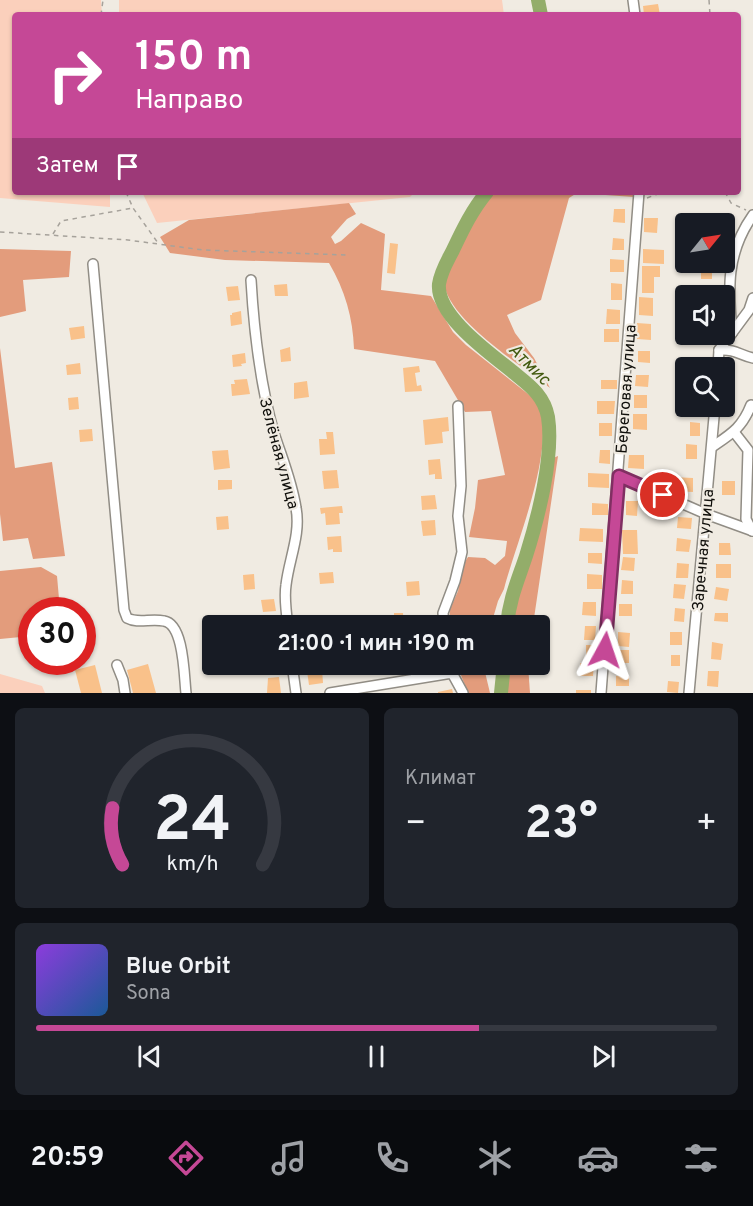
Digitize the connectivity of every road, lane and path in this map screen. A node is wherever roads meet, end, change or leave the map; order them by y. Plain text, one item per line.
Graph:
1 (127, 195) edge
2 (727, 195) edge
3 (639, 196) edge
4 (133, 208) junction
5 (753, 213) edge
6 (0, 232) edge
7 (53, 235) junction
8 (158, 244) junction
9 (347, 255) dead end
10 (93, 264) dead end
11 (251, 280) dead end
12 (729, 285) edge
13 (753, 298) edge
14 (735, 329) edge
15 (723, 345) edge
16 (719, 350) junction
17 (719, 357) edge
18 (753, 358) edge
19 (751, 405) dead end
20 (458, 406) dead end
21 (714, 417) edge
22 (735, 432) junction
23 (712, 447) junction
24 (619, 476) junction
25 (706, 514) junction
26 (753, 531) edge
27 (287, 615) edge
28 (443, 615) edge
29 (117, 665) dead end
30 (294, 675) edge
31 (422, 675) edge
32 (455, 675) edge
33 (125, 693) edge
34 (186, 693) edge
35 (296, 693) edge
36 (330, 693) edge
37 (463, 693) edge
38 (602, 693) edge
39 (689, 693) edge

1 - 4 path
2 - 5 path
3 - 24 street, Береговая улица
4 - 7 path
4 - 8 path
5 - 12 street
6 - 7 path
7 - 8 path
8 - 9 path
10 - 34 street
11 - 27 street, Зелёная улица
13 - 14 street
15 - 16 street
16 - 17 street
16 - 18 street
19 - 22 street
20 - 28 street
21 - 23 street, Заречная улица
22 - 23 street
22 - 26 street
23 - 25 street, Заречная улица
24 - 25 street
24 - 38 street, Береговая улица
25 - 26 street
25 - 39 street, Заречная улица
29 - 33 street
30 - 35 street
31 - 36 street
32 - 37 street

